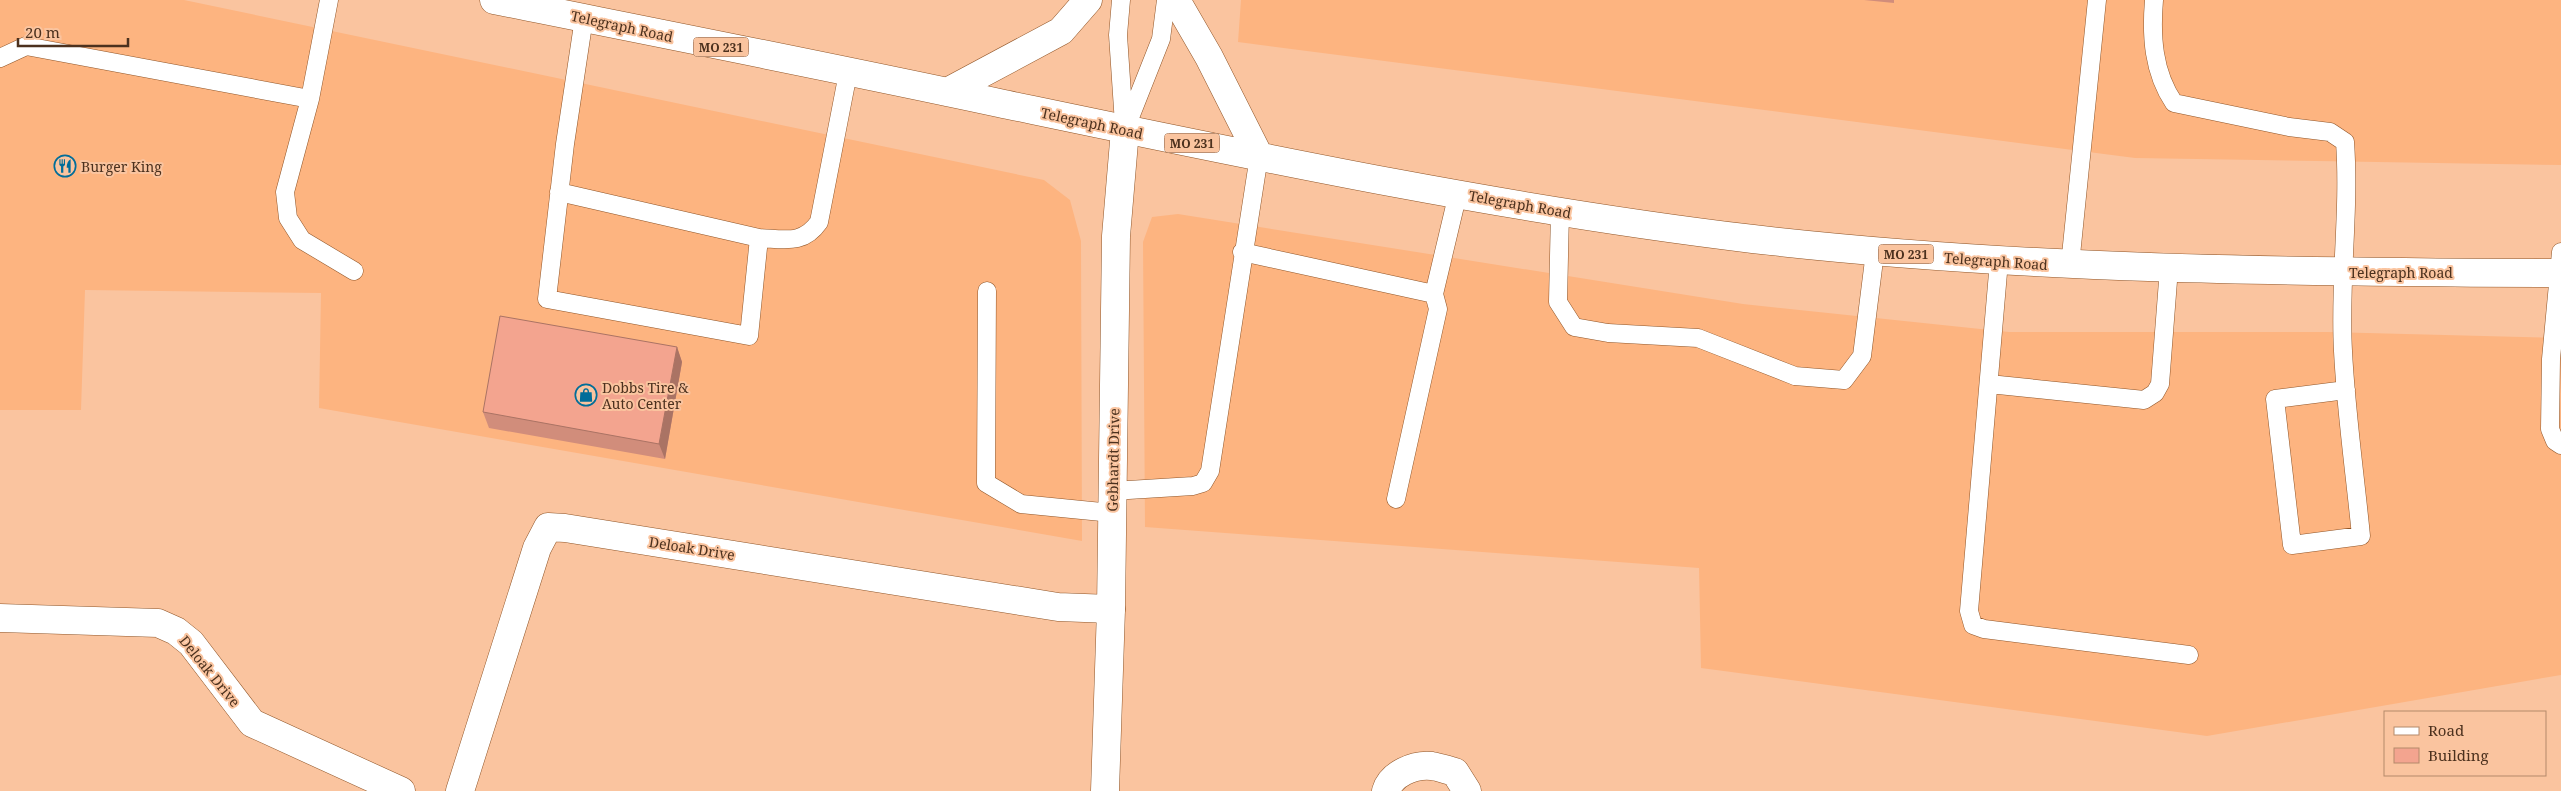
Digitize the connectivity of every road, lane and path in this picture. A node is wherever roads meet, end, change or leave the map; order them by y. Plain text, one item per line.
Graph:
1 (329, 0) edge
2 (494, 0) edge
3 (1088, 0) edge
4 (1121, 0) edge
5 (1166, 0) edge
6 (1176, 0) edge
7 (2097, 0) edge
8 (2154, 0) edge
9 (584, 18) junction
10 (0, 58) edge
11 (848, 73) junction
12 (947, 92) junction
13 (310, 99) junction
14 (1125, 130) junction
15 (1259, 156) junction
16 (559, 192) junction
17 (1458, 193) junction
18 (1560, 211) junction
19 (759, 238) junction
20 (1242, 252) junction
21 (1874, 252) junction
22 (1999, 261) junction
23 (2070, 265) junction
24 (2561, 266) edge
25 (2169, 268) junction
26 (354, 271) dead end
27 (2342, 272) junction
28 (987, 291) dead end
29 (1434, 294) junction
30 (1989, 384) junction
31 (2346, 390) junction
32 (2561, 445) edge
33 (1396, 499) dead end
34 (1112, 502) junction
35 (1111, 609) junction
36 (0, 618) edge
37 (2190, 655) dead end
38 (401, 791) edge
39 (460, 791) edge
40 (1105, 791) edge
41 (1386, 791) edge
42 (1468, 791) edge

1 - 13 lane
2 - 9 main road, Telegraph Road / MO 231
3 - 12 main road
4 - 14 lane
5 - 14 lane
6 - 15 main road
7 - 23 lane
8 - 27 lane
9 - 11 main road, Telegraph Road / MO 231
9 - 16 lane
10 - 13 lane
11 - 12 main road, Telegraph Road / MO 231
11 - 19 lane
12 - 14 main road, Telegraph Road / MO 231
13 - 26 lane
14 - 15 main road, Telegraph Road / MO 231
14 - 34 main road, Gebhardt Drive
15 - 17 main road, Telegraph Road / MO 231
15 - 20 lane
16 - 19 lane
16 - 19 lane
17 - 18 main road, Telegraph Road / MO 231
17 - 29 lane
18 - 21 main road, Telegraph Road / MO 231
18 - 21 lane
20 - 29 lane
20 - 34 lane
21 - 22 main road, Telegraph Road / MO 231
22 - 23 main road, Telegraph Road / MO 231
22 - 30 lane
23 - 25 main road, Telegraph Road / MO 231
24 - 27 main road, Telegraph Road / MO 231
24 - 32 lane
25 - 27 main road, Telegraph Road / MO 231
25 - 30 lane
27 - 31 lane
28 - 34 lane
29 - 33 lane
30 - 37 lane
31 - 31 lane
34 - 35 main road, Gebhardt Drive
35 - 39 main road, Deloak Drive
35 - 40 main road, Gebhardt Drive
36 - 38 main road, Deloak Drive
41 - 42 main road

